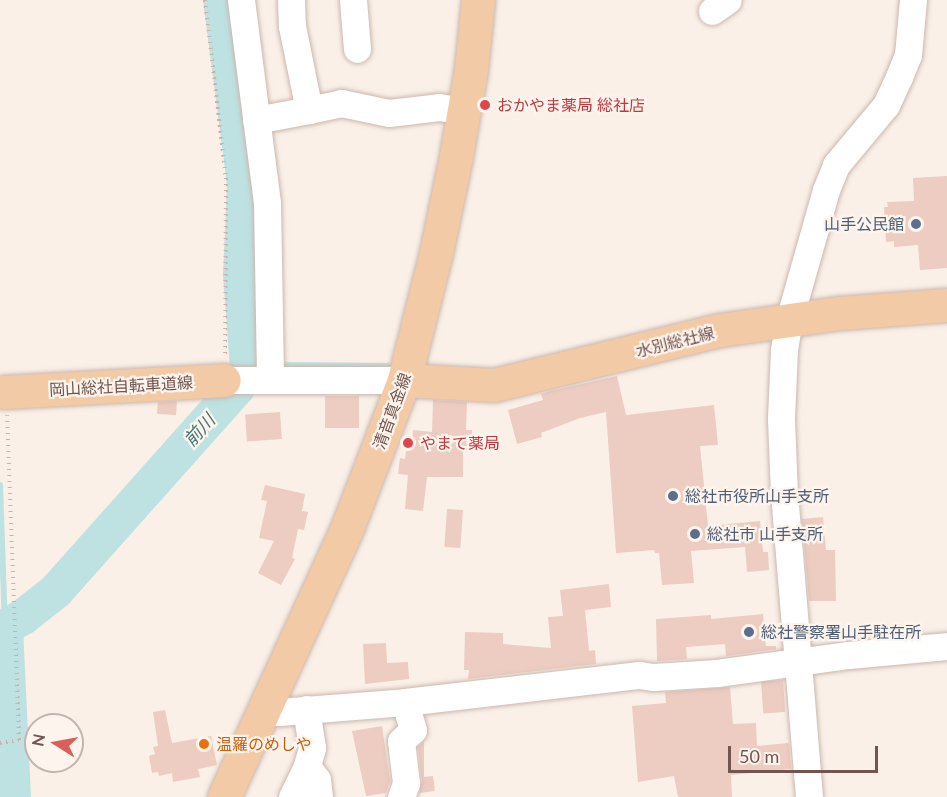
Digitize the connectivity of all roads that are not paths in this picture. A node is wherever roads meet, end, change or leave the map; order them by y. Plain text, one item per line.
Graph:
1 (241, 0) edge
2 (291, 0) edge
3 (353, 0) edge
4 (478, 0) edge
5 (913, 0) edge
6 (357, 49) dead end
7 (309, 110) junction
8 (464, 111) junction
9 (256, 120) junction
10 (947, 305) edge
11 (789, 320) junction
12 (253, 375) junction
13 (404, 380) junction
14 (1, 388) edge
15 (947, 646) edge
16 (798, 662) junction
17 (405, 702) junction
18 (306, 709) junction
19 (264, 711) junction
20 (307, 766) junction
21 (224, 797) edge
22 (292, 797) edge
23 (319, 797) edge
24 (401, 797) edge
25 (809, 797) edge

1 - 9 street
2 - 7 street
3 - 6 street
4 - 8 main road, 清音真金線
5 - 11 street
7 - 8 street
7 - 9 street
8 - 13 main road, 清音真金線
9 - 12 street
10 - 11 main road, 水別総社線
11 - 13 main road, 水別総社線
11 - 16 street
12 - 13 street
12 - 14 main road, 岡山総社自転車道線
13 - 19 main road, 清音真金線
15 - 16 street
16 - 17 street
16 - 25 street
17 - 18 street
17 - 24 street
18 - 19 street
18 - 20 street
19 - 21 main road, 清音真金線
20 - 22 street
20 - 23 street

